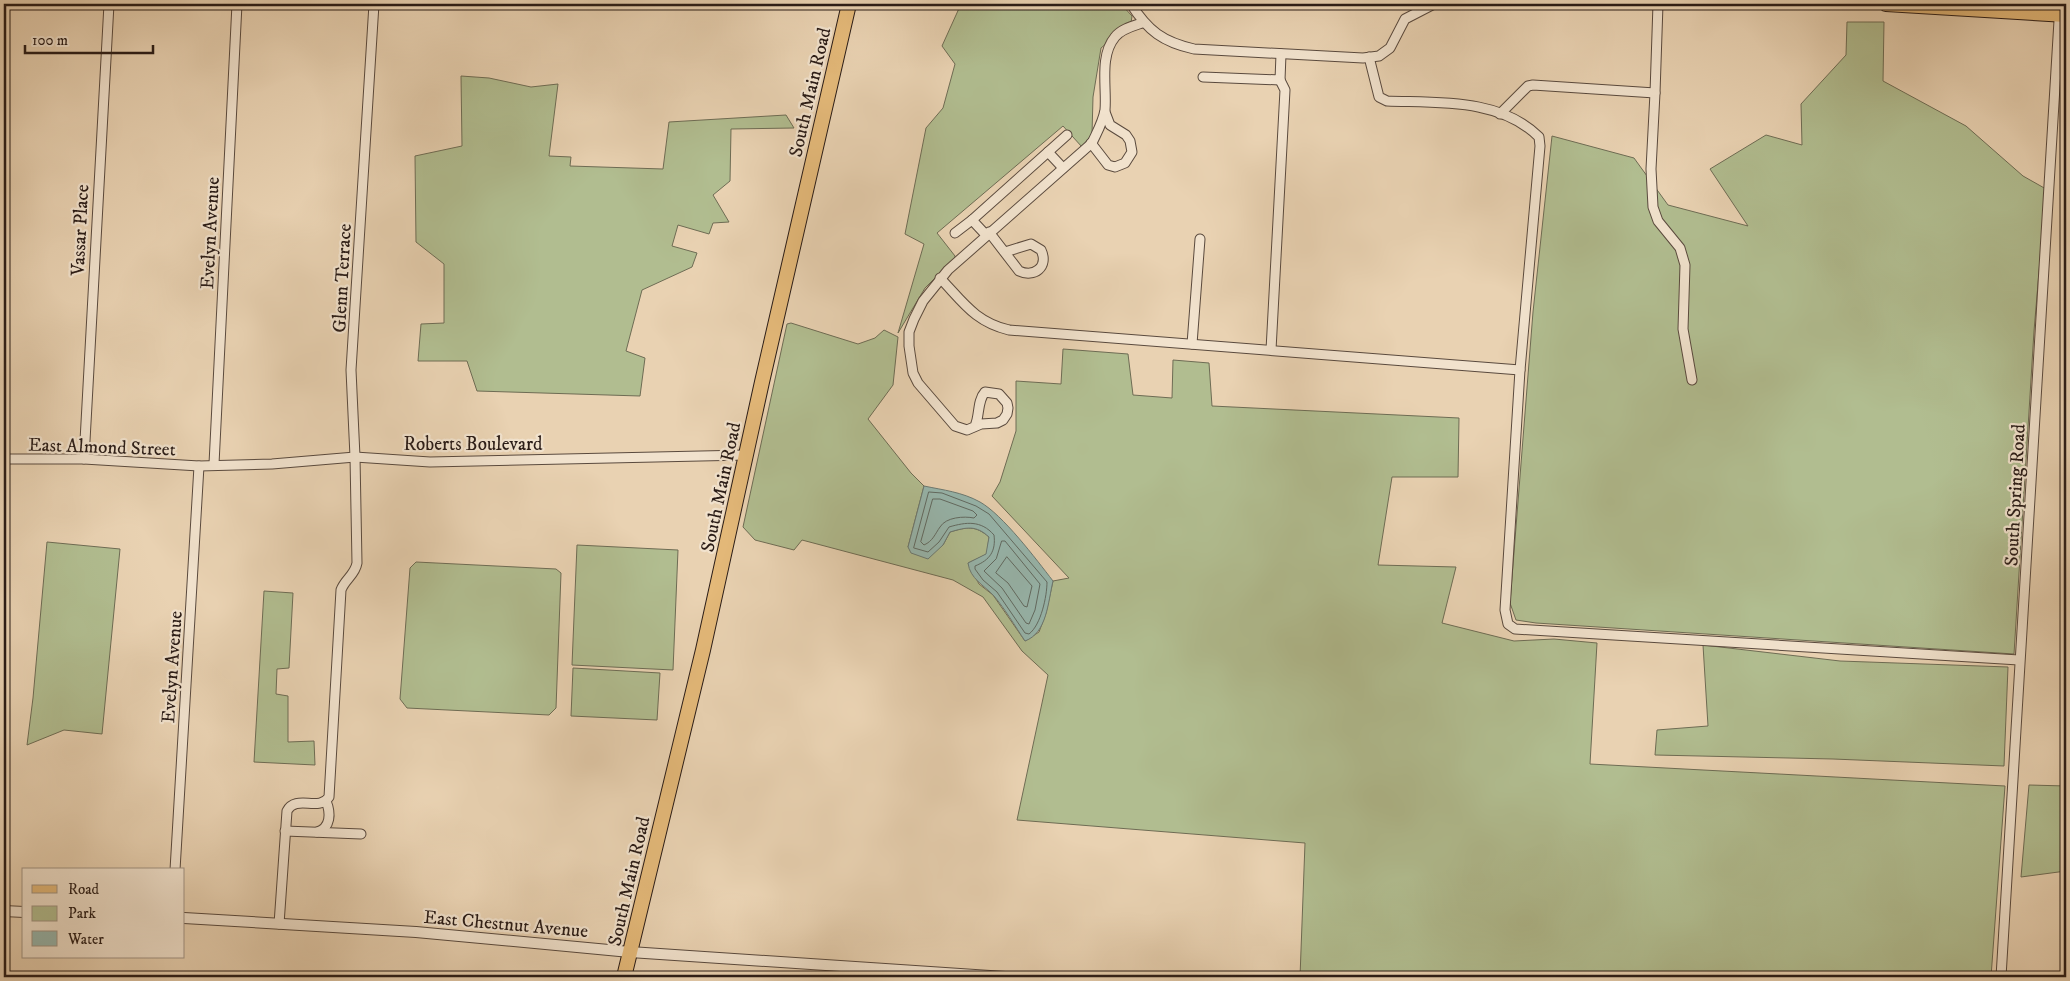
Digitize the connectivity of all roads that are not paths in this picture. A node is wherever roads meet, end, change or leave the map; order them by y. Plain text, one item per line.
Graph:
1 (109, 4) edge
2 (237, 4) edge
3 (374, 4) edge
4 (849, 4) edge
5 (1131, 4) edge
6 (1434, 4) edge
7 (1658, 4) edge
8 (1886, 4) edge
9 (2062, 11) edge
10 (1142, 22) junction
11 (1281, 54) junction
12 (1369, 57) junction
13 (1203, 77) dead end
14 (1280, 80) junction
15 (1654, 93) junction
16 (1105, 111) junction
17 (1500, 114) junction
18 (1067, 135) dead end
19 (1091, 143) junction
20 (1048, 152) junction
21 (1063, 168) junction
22 (972, 220) junction
23 (955, 233) dead end
24 (987, 233) junction
25 (1200, 239) dead end
26 (1005, 252) dead end
27 (940, 278) junction
28 (1192, 344) junction
29 (1271, 350) junction
30 (1520, 370) junction
31 (1692, 380) dead end
32 (975, 426) dead end
33 (746, 455) junction
34 (355, 457) junction
35 (4, 459) edge
36 (84, 459) junction
37 (214, 464) junction
38 (199, 466) junction
39 (2019, 660) junction
40 (326, 801) junction
41 (285, 831) junction
42 (316, 832) junction
43 (361, 834) dead end
44 (175, 868) edge
45 (4, 911) edge
46 (22, 912) edge
47 (185, 918) edge
48 (279, 924) junction
49 (630, 952) junction
50 (624, 977) edge
51 (1005, 977) edge
52 (2000, 977) edge

1 - 36 street, Vassar Place
2 - 37 street, Evelyn Avenue
3 - 34 street, Glenn Terrace
4 - 33 main road, South Main Road
5 - 10 street
6 - 12 street
7 - 15 street
8 - 9 main road
9 - 39 street, South Spring Road
10 - 11 street
10 - 16 street
11 - 12 street
11 - 14 street
12 - 17 street
13 - 14 street
14 - 29 street
15 - 17 street
15 - 31 street
16 - 19 street
16 - 19 street
17 - 30 street
18 - 20 street
19 - 21 street
20 - 21 street
20 - 22 street
21 - 24 street
22 - 23 street
22 - 24 street
24 - 26 street
24 - 27 street
25 - 28 street
27 - 28 street
27 - 32 street
28 - 29 street
29 - 30 street
30 - 39 street
33 - 34 street, Roberts Boulevard
33 - 49 main road, South Main Road
34 - 37 street, Roberts Boulevard
34 - 40 street, Glenn Terrace
35 - 36 street, East Almond Street
36 - 38 street, East Almond Street
37 - 38 street, Roberts Boulevard
38 - 44 street, Evelyn Avenue
39 - 52 street, South Spring Road
40 - 41 street
40 - 42 street, Glenn Terrace
41 - 42 street
41 - 48 street
42 - 43 street
45 - 46 street
47 - 48 street, East Chestnut Avenue
48 - 49 street, East Chestnut Avenue
49 - 50 main road, South Main Road
49 - 51 street, East Chestnut Avenue

